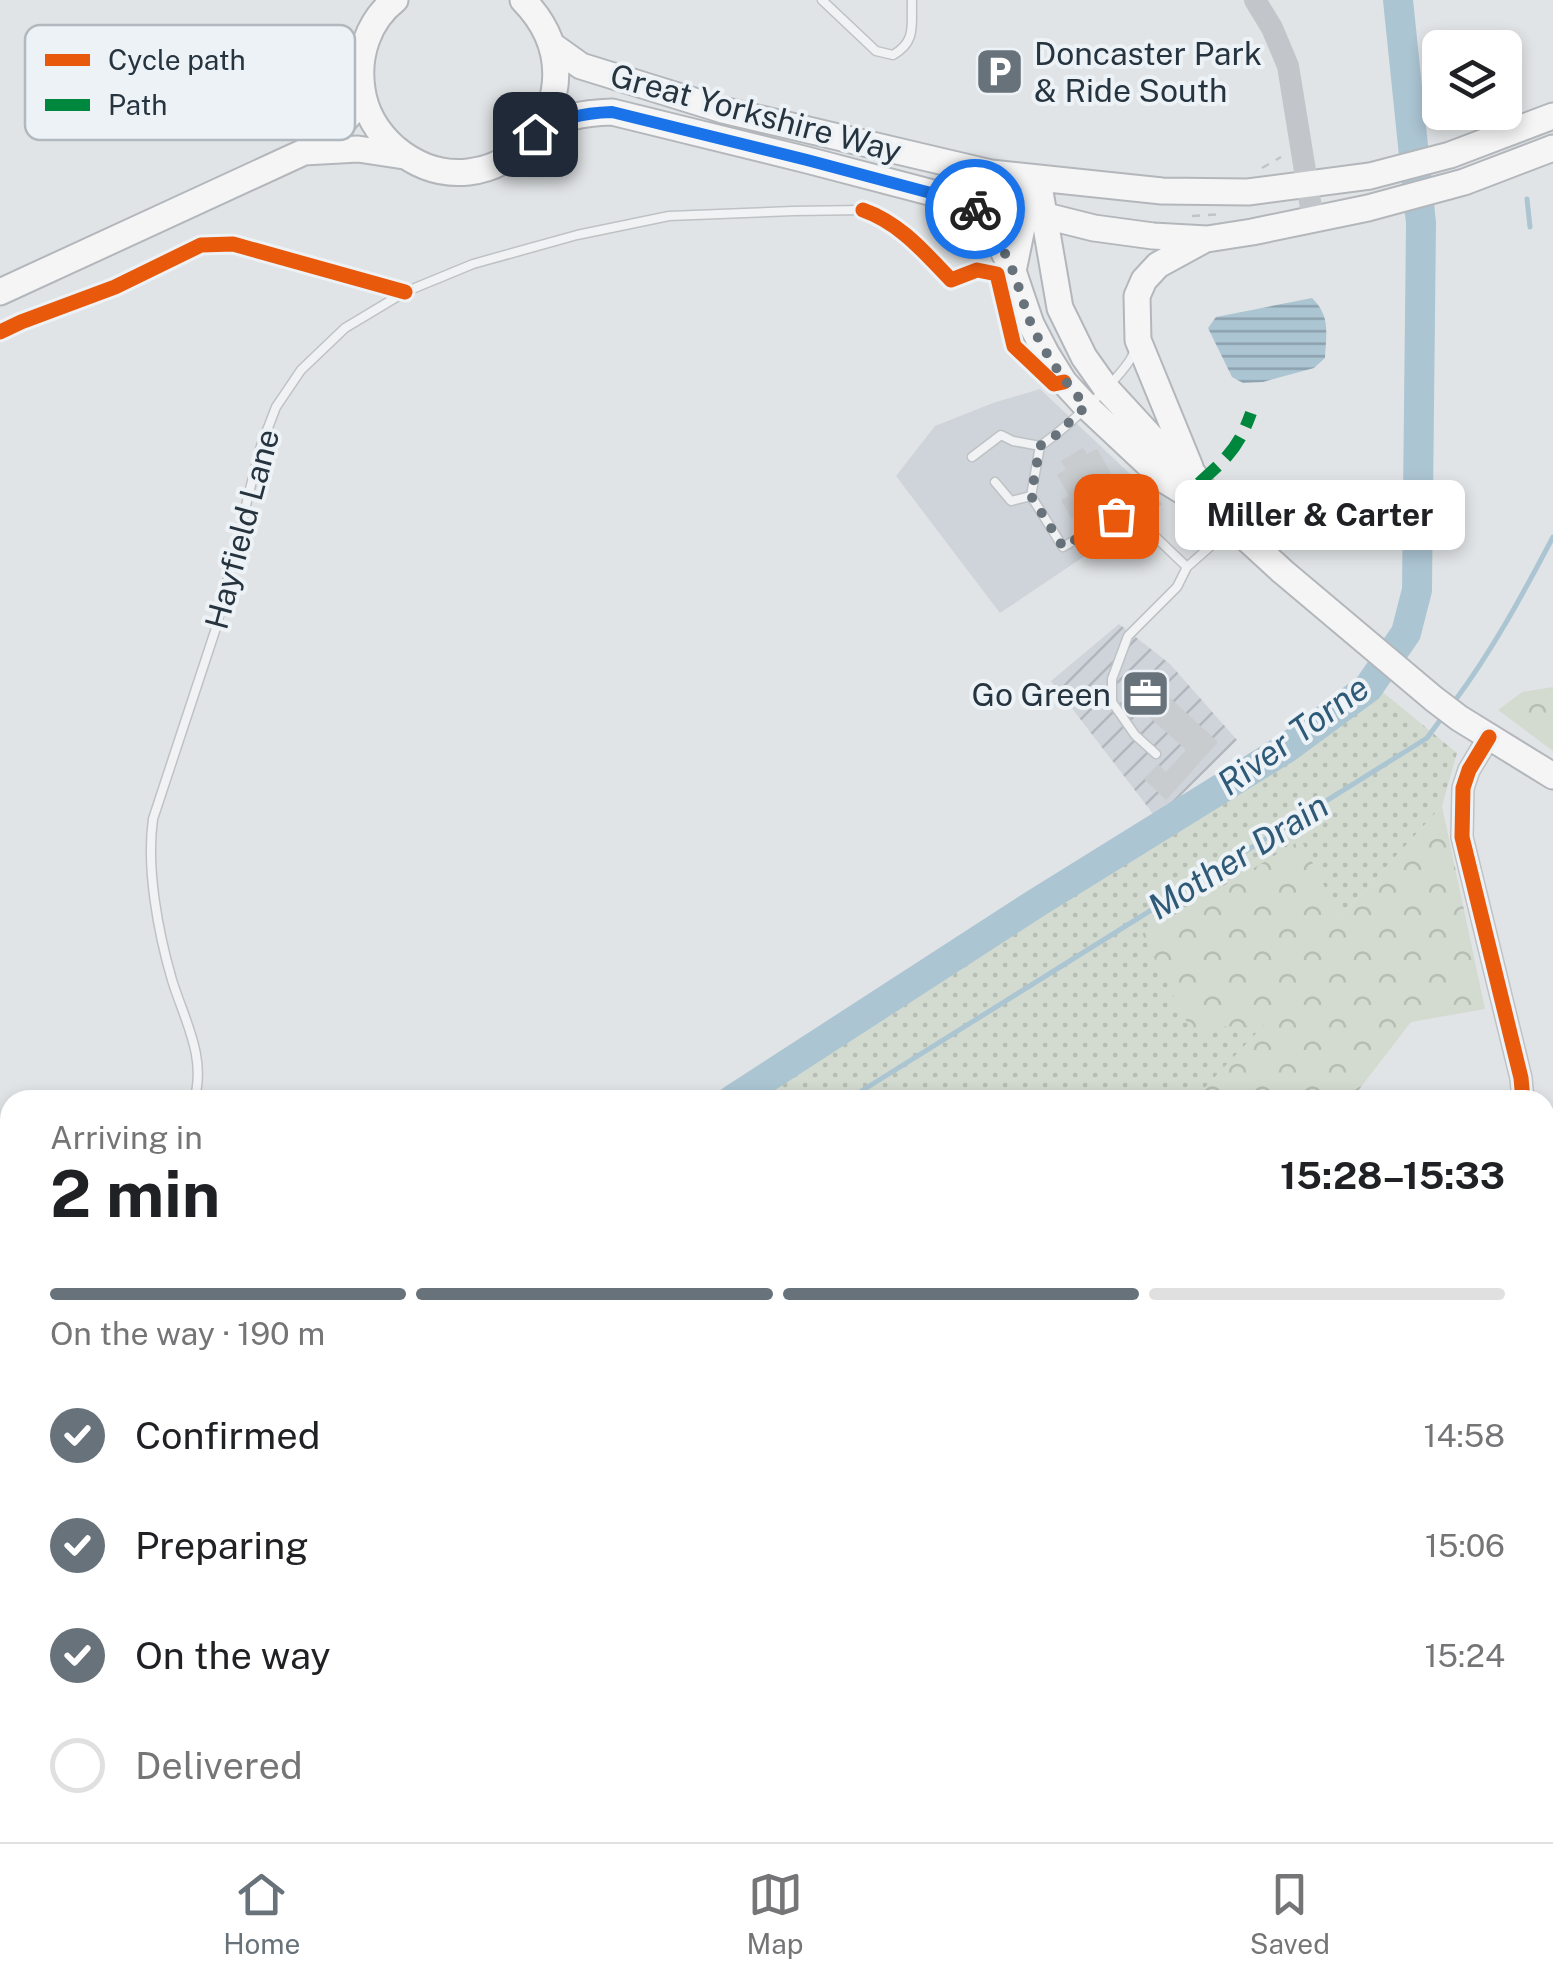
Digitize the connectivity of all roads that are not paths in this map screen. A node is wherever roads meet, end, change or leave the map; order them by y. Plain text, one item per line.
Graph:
1 (822, 0) edge
2 (912, 0) edge
3 (1256, 0) edge
4 (391, 2) edge
5 (532, 5) edge
6 (552, 46) junction
7 (363, 98) junction
8 (355, 108) edge
9 (1553, 116) edge
10 (535, 134) junction
11 (321, 140) edge
12 (1553, 148) edge
13 (304, 152) junction
14 (405, 156) junction
15 (1038, 180) junction
16 (1308, 185) junction
17 (972, 204) junction
18 (863, 210) dead end
19 (1036, 215) junction
20 (1313, 220) junction
21 (1207, 239) junction
22 (1014, 271) junction
23 (0, 292) edge
24 (1138, 340) junction
25 (1106, 388) junction
26 (1086, 406) junction
27 (1040, 446) junction
28 (972, 457) dead end
29 (1194, 475) junction
30 (995, 482) dead end
31 (1031, 496) junction
32 (1116, 516) dead end
33 (1227, 520) junction
34 (1144, 526) dead end
35 (1186, 567) junction
36 (1489, 736) junction
37 (1156, 754) dead end
38 (1553, 776) edge
39 (197, 1090) edge
40 (1522, 1090) edge

1 - 2 lane
3 - 16 main road
4 - 7 highway
5 - 6 highway
6 - 10 highway
6 - 15 highway, Great Yorkshire Way
7 - 8 highway
7 - 14 highway
9 - 16 highway, Great Yorkshire Way
10 - 14 highway
10 - 17 highway, Great Yorkshire Way
11 - 13 highway
12 - 20 highway, Great Yorkshire Way
13 - 14 highway
13 - 23 highway
15 - 16 highway, Great Yorkshire Way
15 - 19 highway
16 - 20 main road
17 - 19 highway, Great Yorkshire Way
17 - 22 highway
18 - 39 lane, Hayfield Lane
19 - 21 highway, Great Yorkshire Way
19 - 22 highway
19 - 25 highway
20 - 21 highway, Great Yorkshire Way
21 - 24 highway
22 - 26 highway
24 - 25 lane
24 - 29 highway
25 - 26 lane
25 - 29 highway
26 - 27 lane
26 - 33 highway
27 - 28 lane
27 - 31 lane
29 - 33 highway
30 - 31 lane
31 - 32 lane
33 - 35 lane
33 - 36 highway
34 - 35 lane
35 - 37 lane
36 - 38 highway
36 - 40 street

